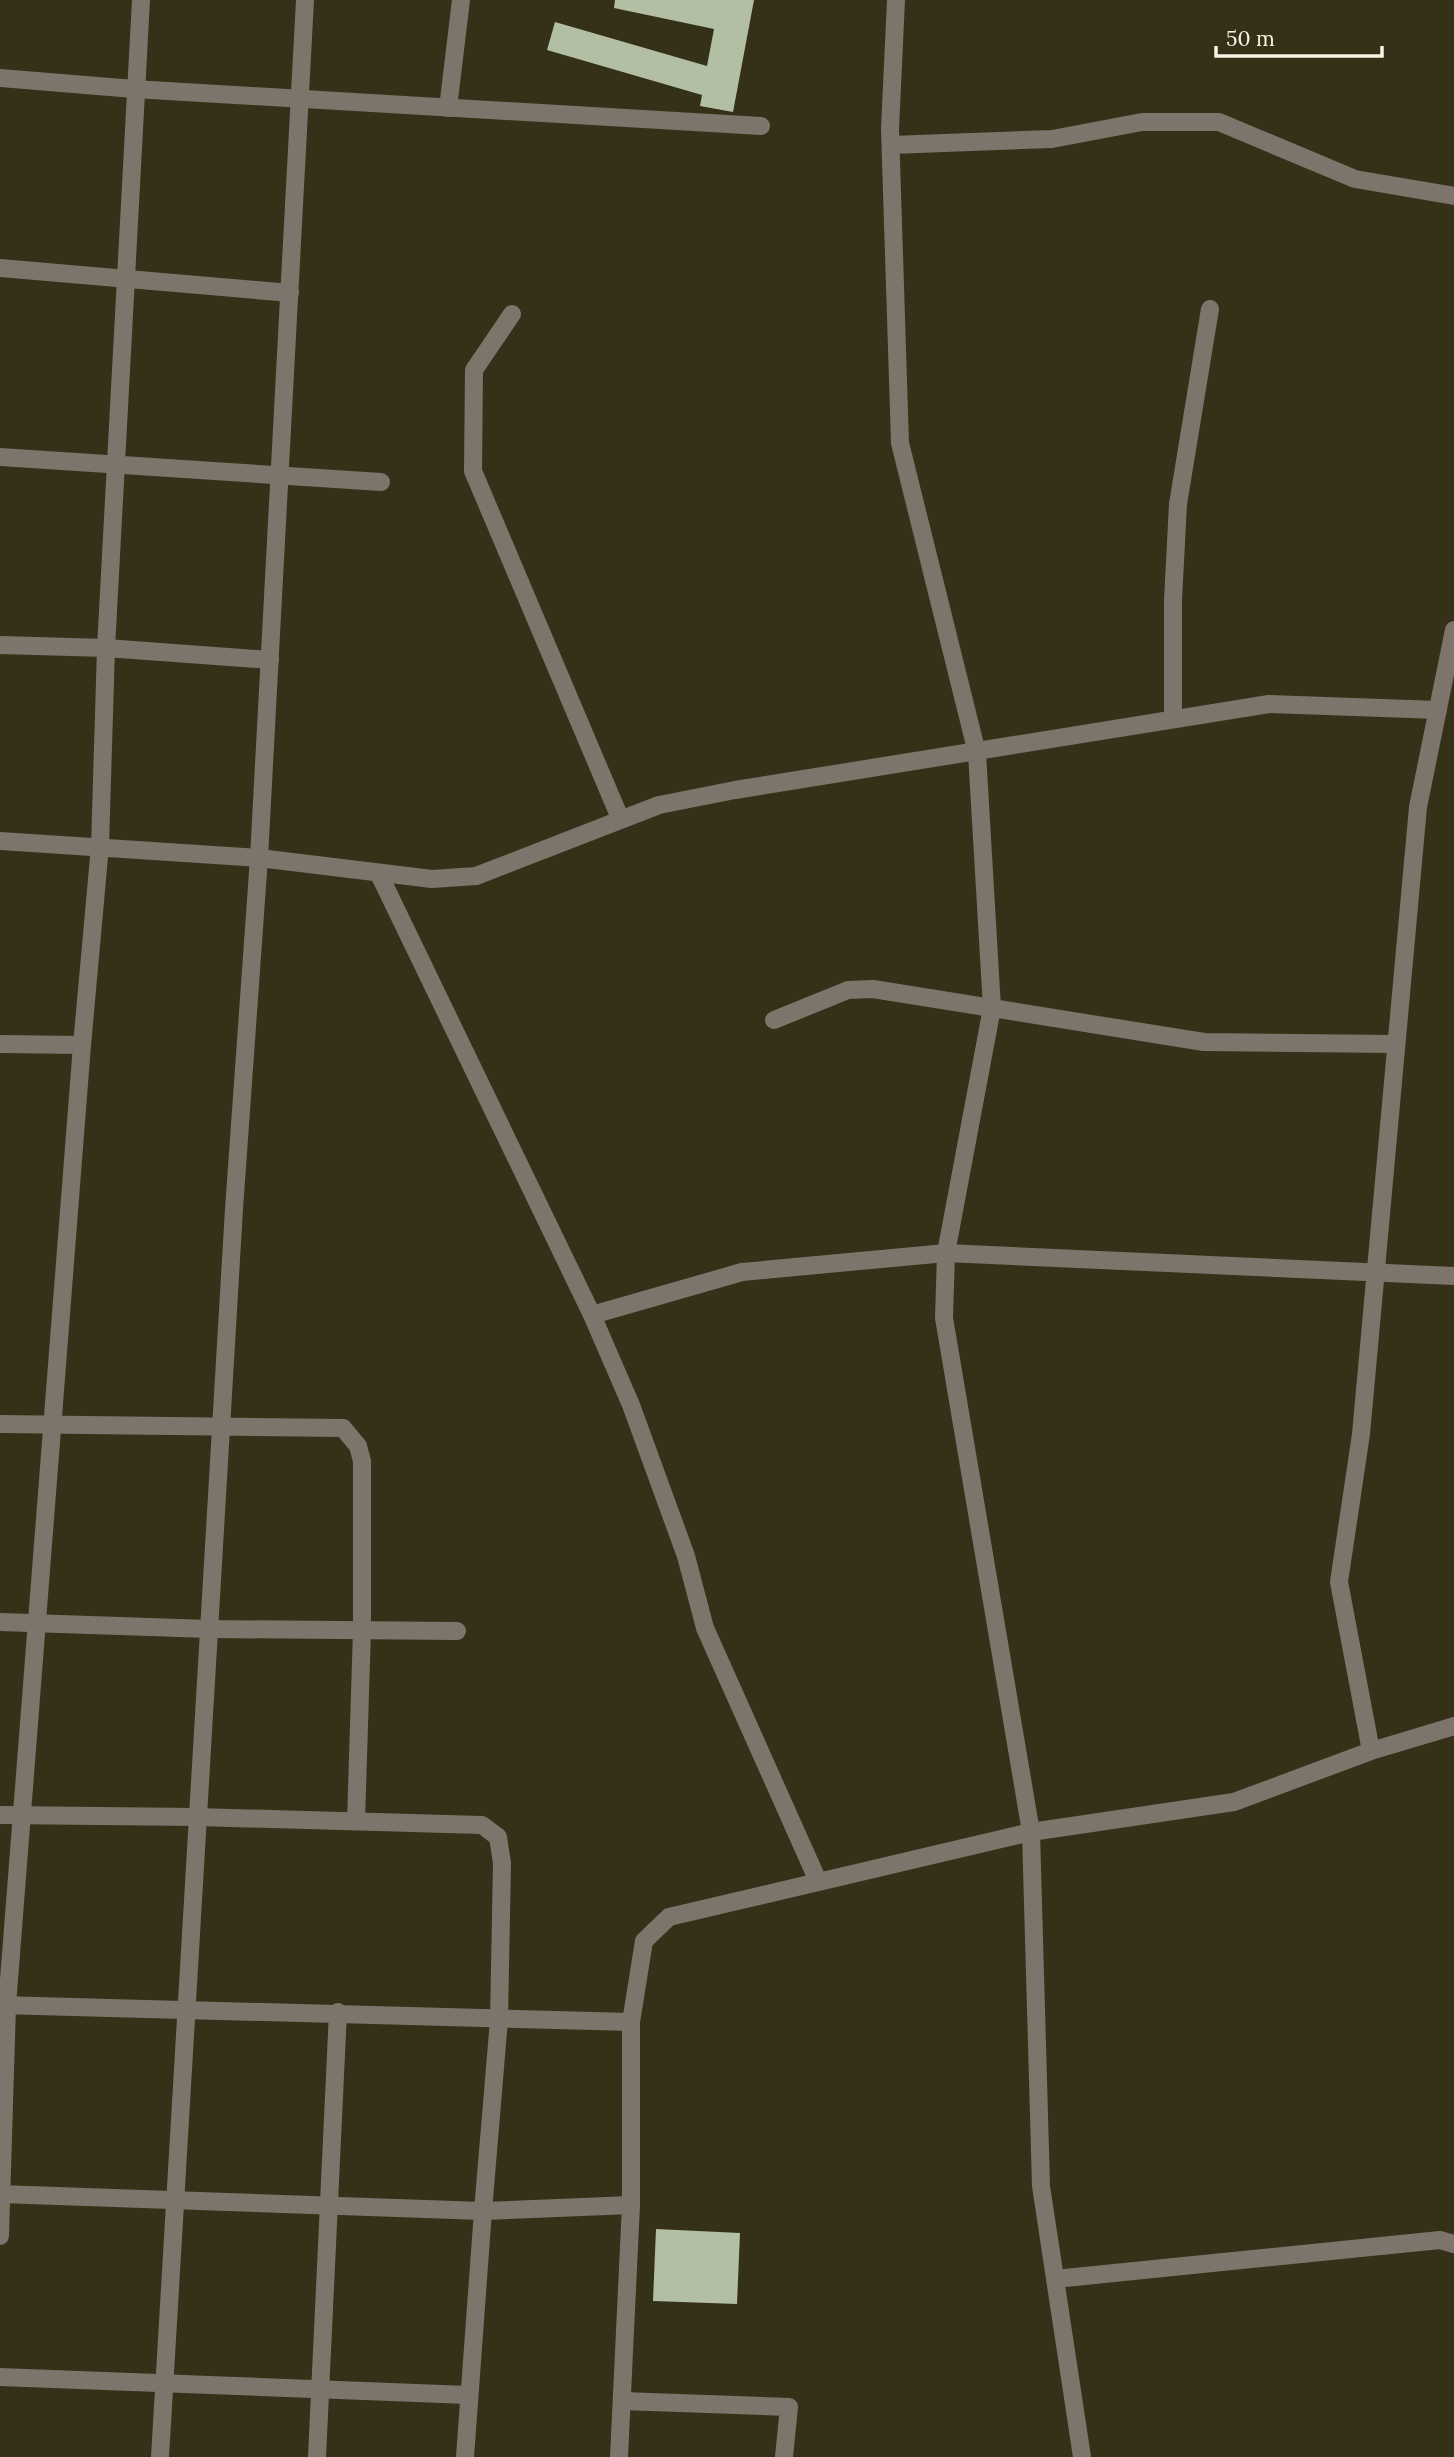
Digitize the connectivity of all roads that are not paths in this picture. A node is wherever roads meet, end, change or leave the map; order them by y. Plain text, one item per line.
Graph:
1 (141, 0) edge
2 (305, 0) edge
3 (461, 0) edge
4 (895, 0) edge
5 (0, 78) edge
6 (134, 89) junction
7 (300, 97) junction
8 (448, 108) junction
9 (761, 126) dead end
10 (891, 145) junction
11 (1454, 195) edge
12 (0, 268) edge
13 (124, 279) junction
14 (290, 293) junction
15 (1210, 309) dead end
16 (512, 314) dead end
17 (0, 457) edge
18 (115, 464) junction
19 (280, 475) junction
20 (381, 482) dead end
21 (1454, 630) edge
22 (0, 645) edge
23 (106, 648) junction
24 (270, 660) junction
25 (1450, 670) edge
26 (1438, 710) junction
27 (1173, 718) junction
28 (977, 753) junction
29 (620, 818) junction
30 (0, 841) edge
31 (100, 846) junction
32 (259, 858) junction
33 (379, 874) junction
34 (992, 1008) junction
35 (774, 1020) dead end
36 (0, 1044) edge
37 (1395, 1044) junction
38 (82, 1045) junction
39 (946, 1253) junction
40 (1374, 1272) junction
41 (1454, 1276) edge
42 (592, 1315) junction
43 (0, 1424) edge
44 (52, 1425) junction
45 (221, 1426) junction
46 (0, 1622) edge
47 (37, 1624) junction
48 (209, 1629) junction
49 (362, 1630) junction
50 (457, 1631) dead end
51 (1454, 1726) edge
52 (1371, 1751) junction
53 (0, 1815) edge
54 (22, 1816) junction
55 (198, 1817) junction
56 (356, 1821) junction
57 (1031, 1832) junction
58 (818, 1881) junction
59 (3, 2005) edge
60 (187, 2008) junction
61 (338, 2012) junction
62 (499, 2020) junction
63 (631, 2022) junction
64 (1, 2194) edge
65 (176, 2200) junction
66 (329, 2205) junction
67 (631, 2205) junction
68 (483, 2211) junction
69 (0, 2236) edge
70 (1454, 2244) edge
71 (1055, 2278) junction
72 (0, 2377) edge
73 (165, 2383) junction
74 (321, 2389) junction
75 (468, 2395) junction
76 (622, 2400) junction
77 (160, 2457) edge
78 (317, 2457) edge
79 (465, 2457) edge
80 (619, 2457) edge
81 (784, 2457) edge
82 (1082, 2457) edge

1 - 6 street
2 - 7 street
3 - 8 street
4 - 10 street
5 - 6 street
6 - 7 street
6 - 13 street
7 - 8 street
7 - 14 street
8 - 9 street
10 - 11 street
10 - 28 street
12 - 13 street
13 - 14 street
13 - 18 street
14 - 19 street
15 - 27 street
16 - 29 street
17 - 18 street
18 - 19 street
18 - 23 street
19 - 20 street
19 - 24 street
21 - 25 street
22 - 23 street
23 - 24 street
23 - 31 street
24 - 32 street
25 - 26 street
26 - 27 street
26 - 37 street
27 - 28 street
28 - 29 street
28 - 34 street
29 - 33 street
30 - 31 street
31 - 32 street
31 - 38 street
32 - 33 street
32 - 45 street
33 - 42 street
34 - 35 street
34 - 37 street
34 - 39 street
36 - 38 street
37 - 40 street
38 - 44 street
39 - 40 street
39 - 42 street
39 - 57 street
40 - 41 street
40 - 52 street
42 - 58 street
43 - 44 street
44 - 45 street
44 - 47 street
45 - 48 street
45 - 49 street
46 - 47 street
47 - 48 street
47 - 54 street
48 - 49 street
48 - 55 street
49 - 50 street
49 - 56 street
51 - 52 street
52 - 57 street
53 - 54 street
54 - 55 street
54 - 59 street
55 - 56 street
55 - 60 street
56 - 62 street
57 - 58 street
57 - 71 street
58 - 63 street
59 - 60 street
59 - 64 street
60 - 61 street
60 - 65 street
61 - 62 street
61 - 66 street
62 - 63 street
62 - 68 street
63 - 67 street
64 - 65 street
64 - 69 street
65 - 66 street
65 - 73 street
66 - 68 street
66 - 74 street
67 - 68 street
67 - 76 street
68 - 75 street
70 - 71 street
71 - 82 street
72 - 73 street
73 - 74 street
73 - 77 street
74 - 75 street
74 - 78 street
75 - 79 street
76 - 80 street
76 - 81 street

